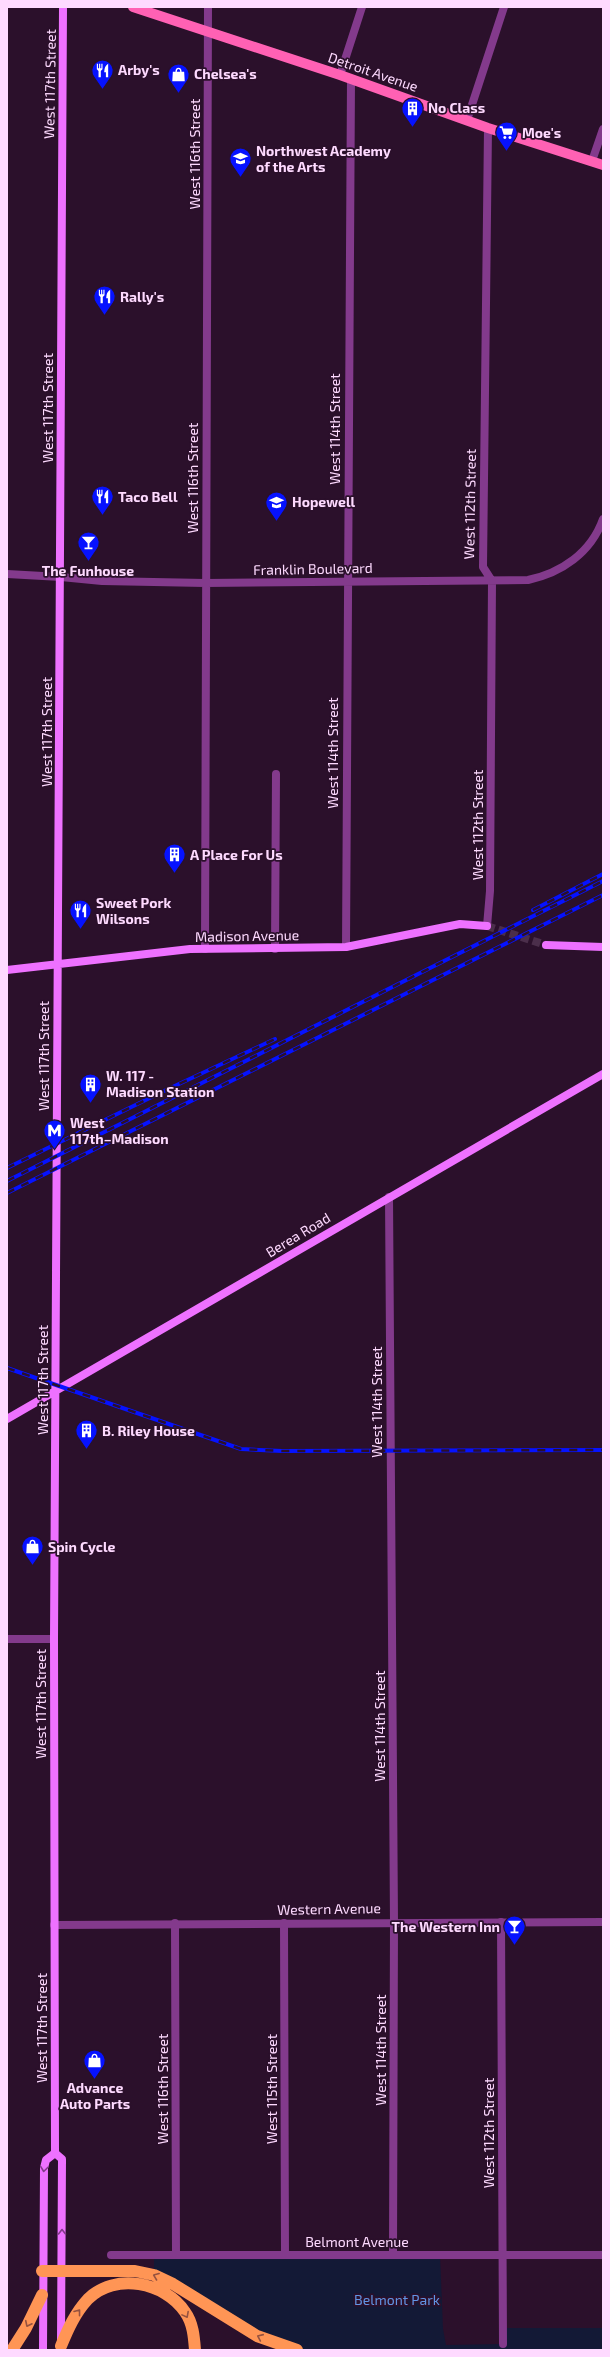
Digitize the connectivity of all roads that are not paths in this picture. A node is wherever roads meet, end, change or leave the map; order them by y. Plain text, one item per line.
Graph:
1 (64, 7) edge
2 (133, 7) edge
3 (208, 7) edge
4 (362, 7) edge
5 (504, 7) edge
6 (208, 33) junction
7 (340, 75) junction
8 (351, 79) junction
9 (467, 120) junction
10 (488, 128) junction
11 (603, 129) edge
12 (592, 161) junction
13 (603, 165) edge
14 (603, 519) edge
15 (7, 574) edge
16 (61, 577) junction
17 (492, 581) junction
18 (347, 582) junction
19 (205, 583) junction
20 (276, 774) dead end
21 (487, 926) joint
22 (546, 945) tunnel mouth
23 (346, 947) junction
24 (603, 947) edge
25 (205, 949) junction
26 (275, 949) junction
27 (58, 964) junction
28 (7, 970) edge
29 (603, 1074) edge
30 (389, 1197) junction
31 (57, 1392) junction
32 (7, 1420) edge
33 (7, 1639) edge
34 (54, 1639) junction
35 (394, 1922) junction
36 (502, 1922) junction
37 (603, 1922) edge
38 (175, 1923) junction
39 (284, 1923) junction
40 (54, 1925) junction
41 (55, 2154) junction
42 (111, 2255) dead end
43 (176, 2255) junction
44 (285, 2255) junction
45 (393, 2255) junction
46 (502, 2255) junction
47 (603, 2255) edge
48 (42, 2271) junction
49 (62, 2271) junction
50 (42, 2295) junction
51 (504, 2344) dead end
52 (61, 2348) edge
53 (12, 2350) edge
54 (43, 2350) edge
55 (195, 2350) edge
56 (297, 2350) edge

1 - 16 main road, West 117th Street
2 - 6 main road, Detroit Avenue
3 - 6 street, West 116th Street
4 - 7 street
5 - 9 street
6 - 7 main road, Detroit Avenue
6 - 19 street, West 116th Street
7 - 8 main road, Detroit Avenue
8 - 9 main road, Detroit Avenue
8 - 18 street, West 114th Street
9 - 10 main road, Detroit Avenue
10 - 12 main road, Detroit Avenue
10 - 17 street, West 112th Street
11 - 12 street
12 - 13 main road, Detroit Avenue
14 - 17 street, Franklin Boulevard
15 - 16 street, Franklin Boulevard
16 - 19 street, Franklin Boulevard
16 - 27 main road, West 117th Street
17 - 18 street, Franklin Boulevard
17 - 21 street, West 112th Street
18 - 19 street, Franklin Boulevard
18 - 23 street, West 114th Street
19 - 25 street, West 116th Street
20 - 26 street
21 - 23 main road, Madison Avenue
22 - 24 main road
23 - 26 main road, Madison Avenue
25 - 26 main road, Madison Avenue
25 - 27 main road, Madison Avenue
27 - 28 main road, Madison Avenue
27 - 31 main road, West 117th Street
29 - 30 main road, Berea Road
30 - 31 main road, Berea Road
30 - 35 street, West 114th Street
31 - 32 main road, Berea Road
31 - 34 main road, West 117th Street
33 - 34 street
34 - 40 main road, West 117th Street
35 - 36 street, Western Avenue
35 - 39 street, Western Avenue
35 - 45 street, West 114th Street
36 - 37 street, Western Avenue
36 - 46 street, West 112th Street
38 - 39 street, Western Avenue
38 - 40 street, Western Avenue
38 - 43 street, West 116th Street
39 - 44 street, West 115th Street
40 - 41 main road, West 117th Street
41 -> 48 main road
49 -> 41 main road, West 117th Street
42 - 43 street, Belmont Avenue
43 - 44 street, Belmont Avenue
44 - 45 street, Belmont Avenue
45 - 46 street, Belmont Avenue
46 - 47 street, Belmont Avenue
46 - 51 street, West 112th Street
48 - 49 highway
48 - 50 main road
49 - 52 main road, West 117th Street
56 -> 49 highway
50 -> 53 highway
50 - 54 main road
52 -> 55 highway

